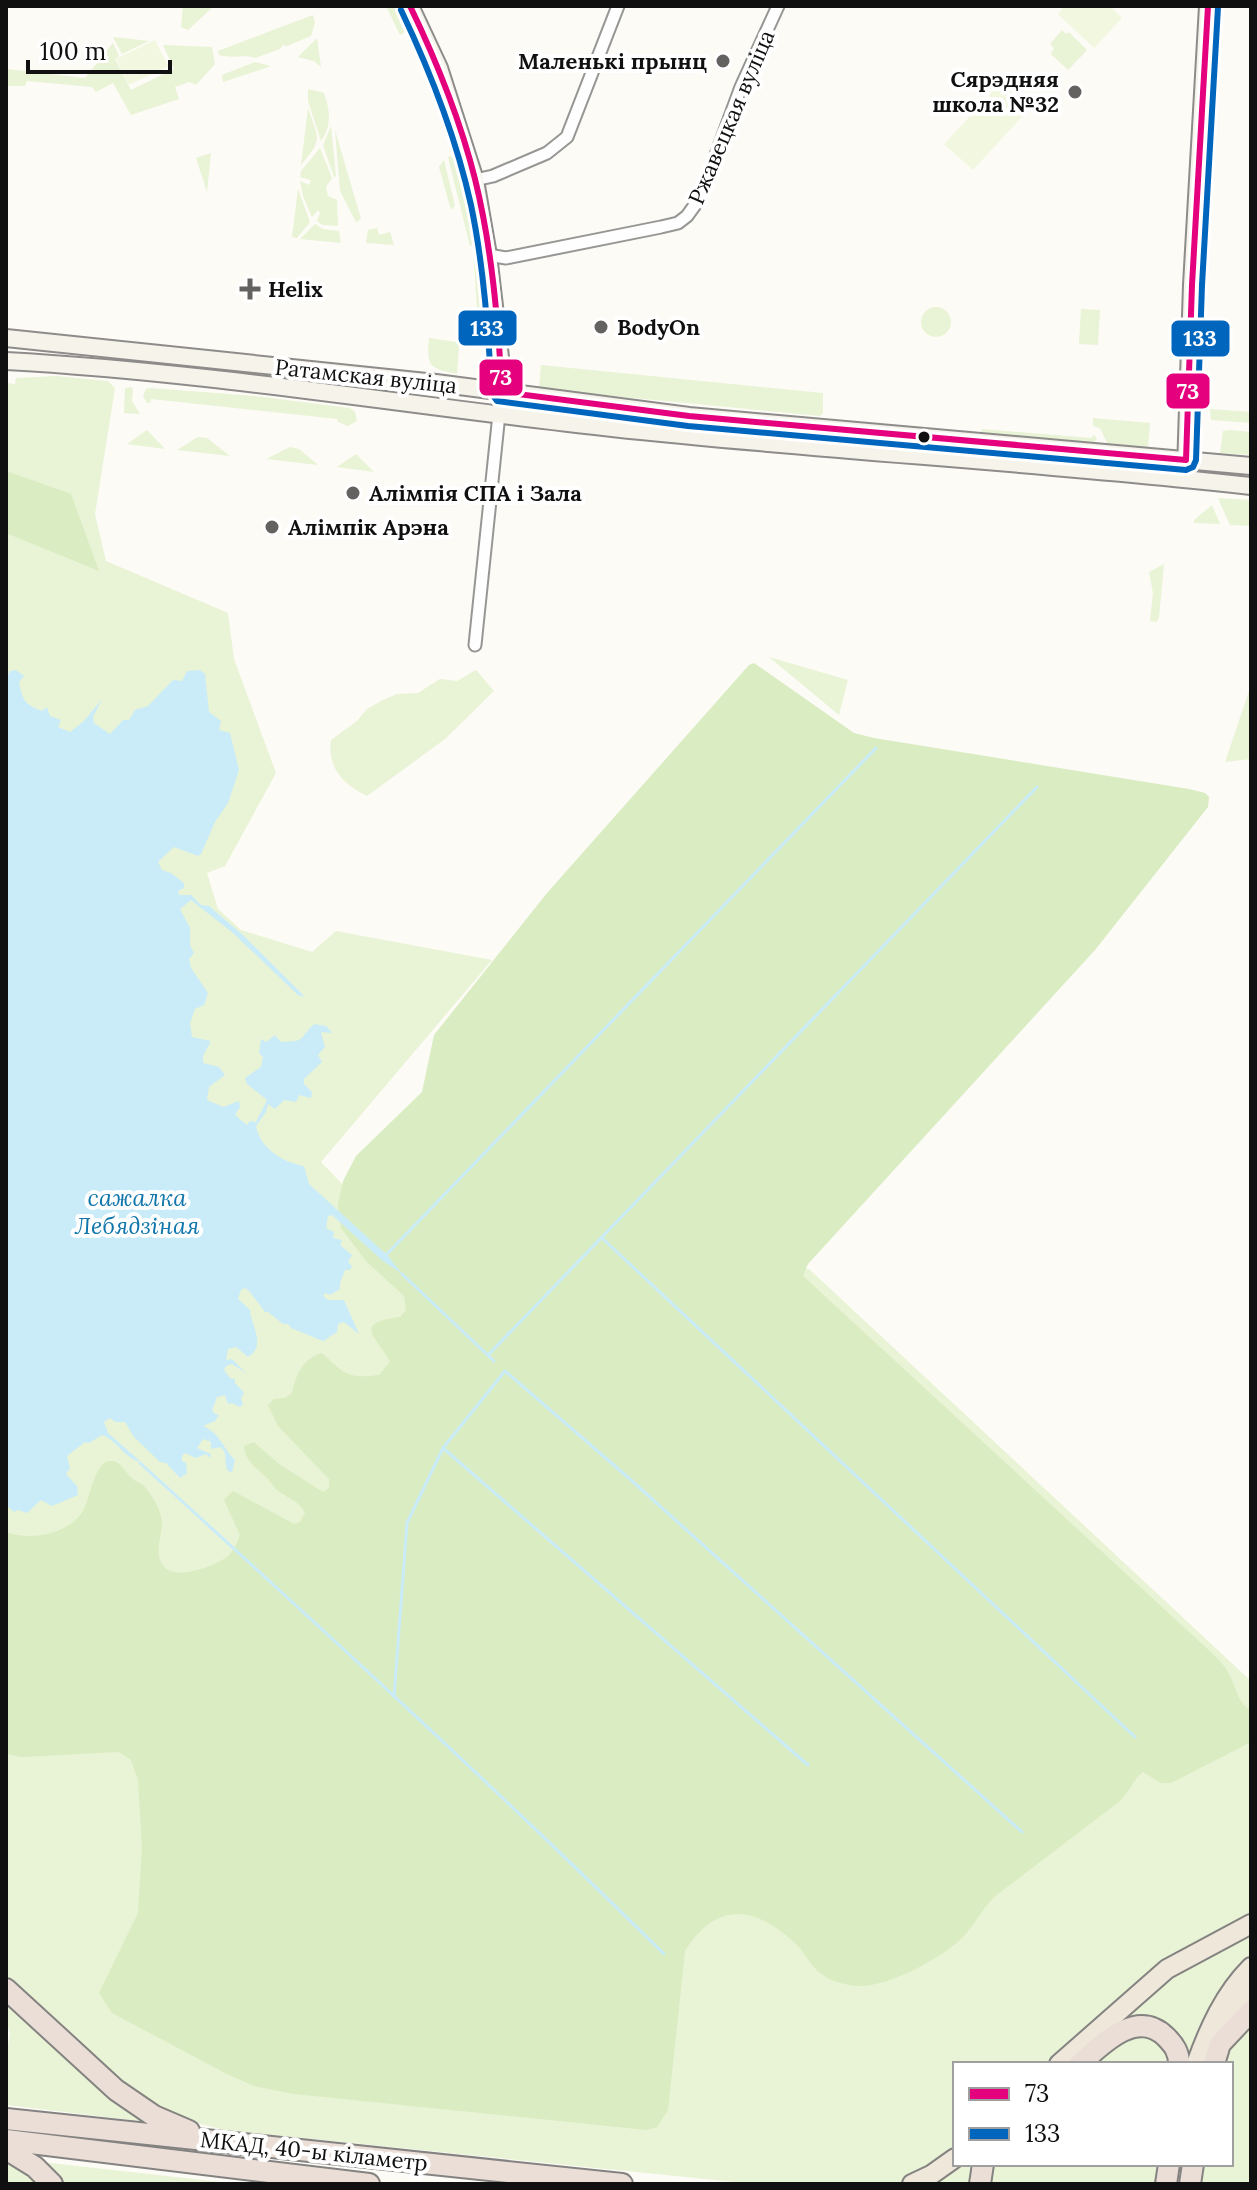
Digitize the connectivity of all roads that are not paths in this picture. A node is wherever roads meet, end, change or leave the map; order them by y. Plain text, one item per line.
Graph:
1 (410, 6) edge
2 (618, 6) edge
3 (778, 6) edge
4 (1208, 6) edge
5 (475, 180) junction
6 (488, 255) junction
7 (6, 338) edge
8 (6, 361) edge
9 (502, 392) junction
10 (499, 414) junction
11 (1186, 460) junction
12 (1251, 466) edge
13 (1186, 479) junction
14 (1251, 486) edge
15 (475, 645) dead end
16 (1251, 1924) edge
17 (1251, 1967) edge
18 (1251, 1985) edge
19 (6, 1989) edge
20 (1251, 2011) edge
21 (1217, 2054) edge
22 (1061, 2062) edge
23 (1082, 2062) edge
24 (1179, 2062) edge
25 (1197, 2062) edge
26 (6, 2119) edge
27 (6, 2140) edge
28 (207, 2140) junction
29 (6, 2149) edge
30 (953, 2159) edge
31 (52, 2184) edge
32 (357, 2184) edge
33 (622, 2184) edge
34 (912, 2184) edge

1 - 5 main road
2 - 5 street
3 - 6 street, Ржавецкая вуліца
4 - 11 main road
5 - 6 main road
6 - 9 main road
7 - 9 main road, Ратамская вуліца
8 - 10 main road, Ратамская вуліца
9 - 10 main road
9 - 11 main road, Ратамская вуліца
10 - 13 main road, Ратамская вуліца
10 - 15 street
11 - 12 main road, Ратамская вуліца
11 - 13 main road
13 - 14 main road, Ратамская вуліца
16 - 22 main road
17 - 25 main road
18 - 21 main road
19 - 28 highway
20 - 21 highway
23 - 24 highway
26 - 28 highway, МКАД, 40-ы кіламетр
27 - 32 highway, МКАД, 40-ы кіламетр
28 - 33 highway, МКАД, 40-ы кіламетр
29 - 31 highway
30 - 34 main road

